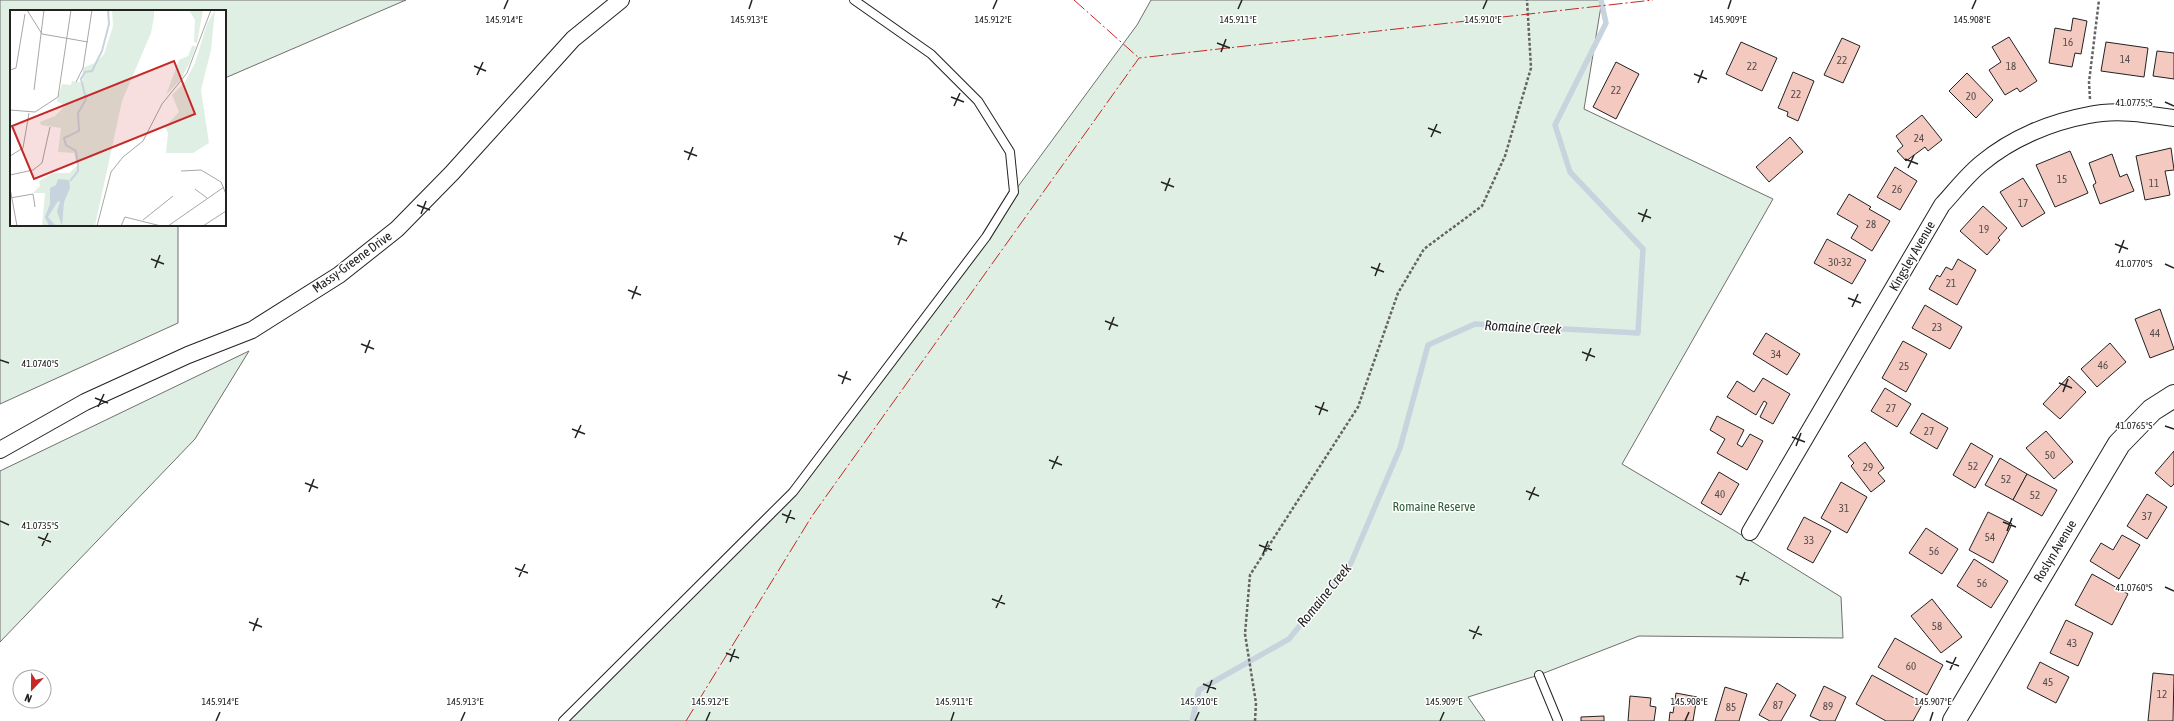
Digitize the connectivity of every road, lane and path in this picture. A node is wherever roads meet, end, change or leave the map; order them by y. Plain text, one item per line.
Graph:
1 (621, 0) edge
2 (854, 0) edge
3 (1527, 0) edge
4 (2099, 0) edge
5 (2089, 82) dead end
6 (2174, 118) edge
7 (2174, 396) edge
8 (0, 450) edge
9 (1750, 532) dead end
10 (1539, 675) dead end
11 (563, 721) edge
12 (1255, 721) edge
13 (1558, 721) edge
14 (1954, 721) edge

1 - 8 street, Massy-Greene Drive
2 - 11 lane
3 - 12 path
4 - 5 path
6 - 9 street, Kingsley Avenue
7 - 14 street, Roslyn Avenue
10 - 13 lane

